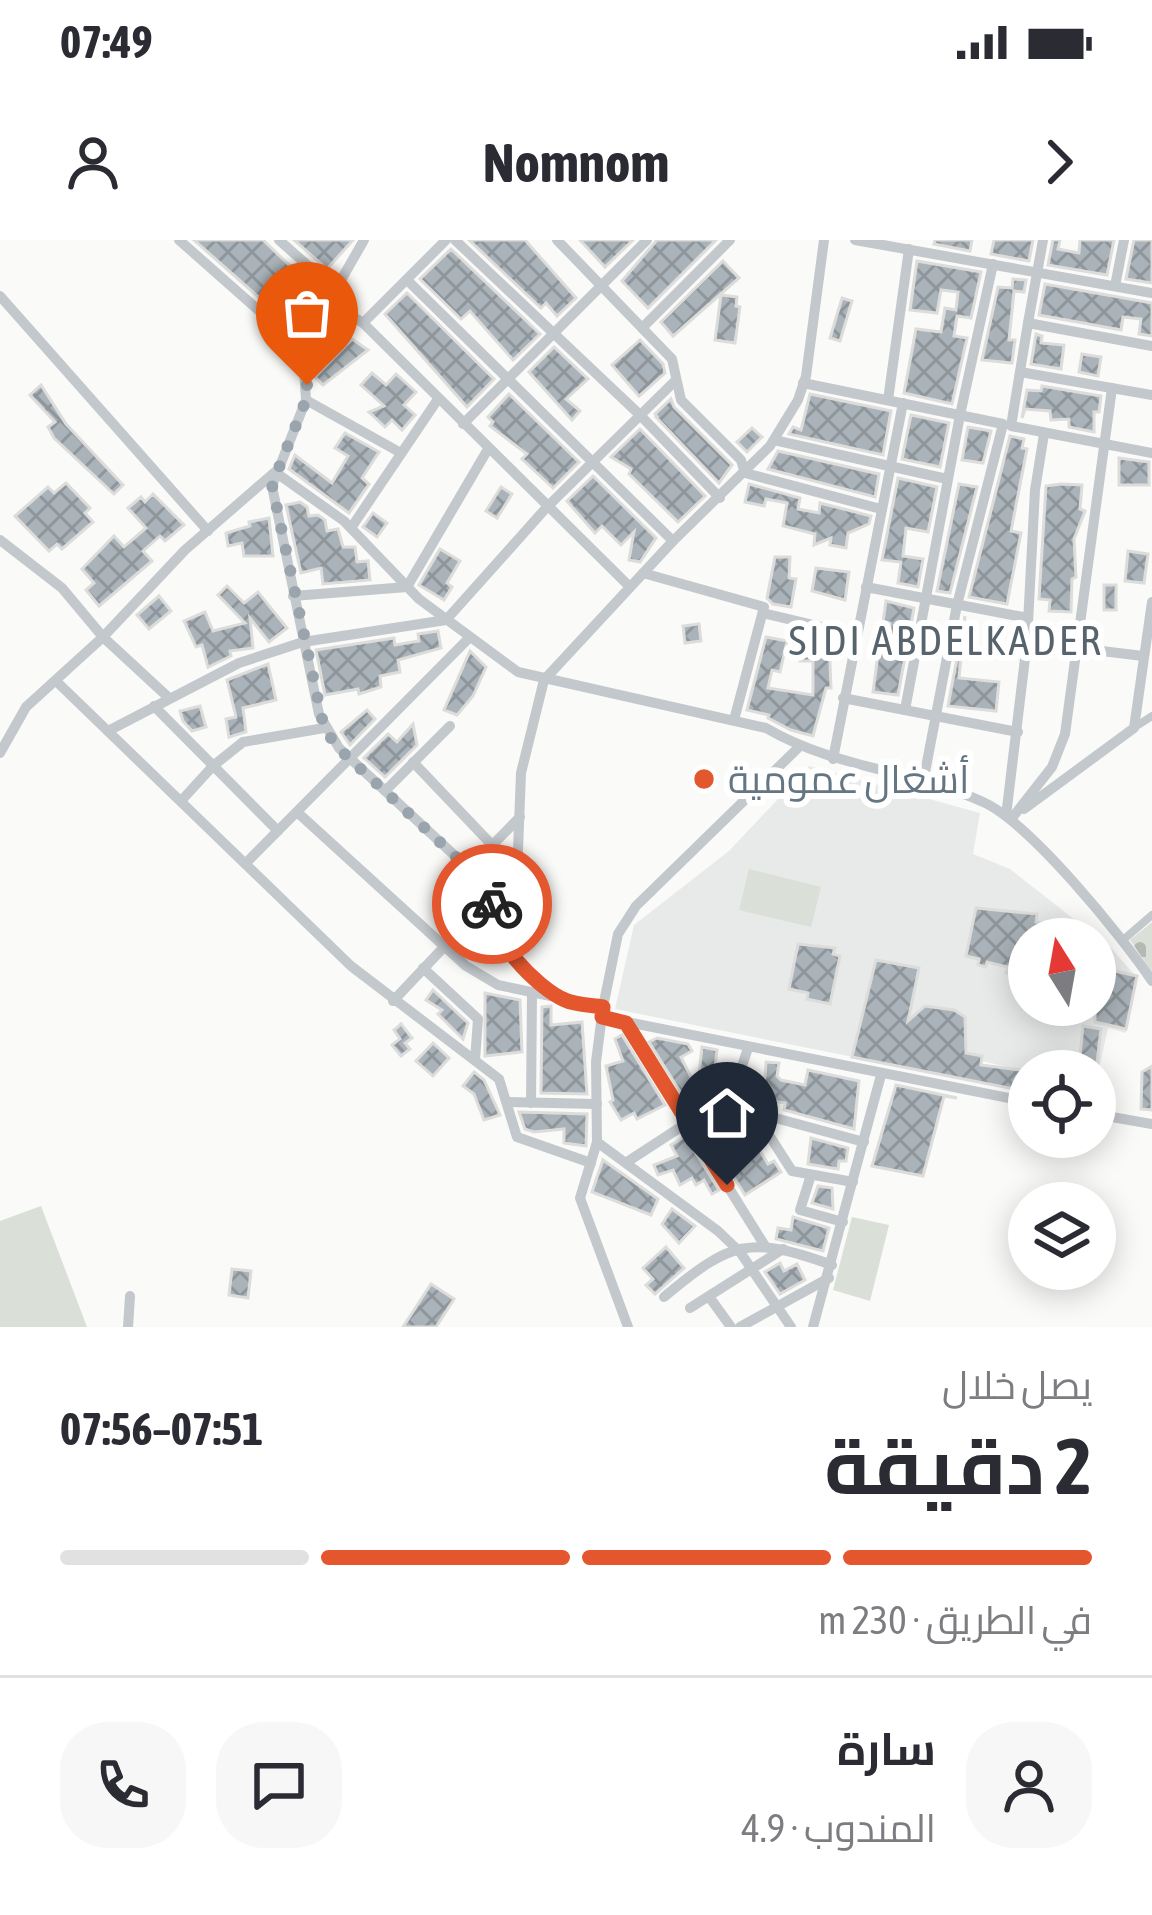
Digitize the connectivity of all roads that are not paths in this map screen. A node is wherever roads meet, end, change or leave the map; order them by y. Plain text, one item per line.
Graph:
1 (179, 240) edge
2 (280, 240) edge
3 (364, 240) edge
4 (451, 240) edge
5 (647, 240) edge
6 (730, 240) edge
7 (824, 240) edge
8 (855, 240) edge
9 (1043, 240) edge
10 (1124, 240) edge
11 (561, 241) edge
12 (906, 246) edge
13 (993, 264) junction
14 (1038, 272) junction
15 (407, 280) junction
16 (601, 285) junction
17 (1115, 286) junction
18 (1152, 293) edge
19 (0, 296) edge
20 (333, 296) junction
21 (364, 323) junction
22 (1028, 323) junction
23 (642, 328) junction
24 (553, 334) junction
25 (290, 338) junction
26 (1152, 346) edge
27 (1020, 372) junction
28 (508, 378) junction
29 (675, 381) junction
30 (803, 383) junction
31 (1112, 388) junction
32 (1152, 395) edge
33 (438, 399) junction
34 (306, 400) junction
35 (888, 400) junction
36 (903, 403) junction
37 (960, 415) junction
38 (640, 416) junction
39 (463, 424) junction
40 (1007, 425) junction
41 (1044, 434) junction
42 (773, 440) junction
43 (1103, 444) junction
44 (488, 449) junction
45 (401, 453) junction
46 (1152, 453) edge
47 (593, 462) junction
48 (890, 466) junction
49 (275, 472) junction
50 (745, 473) junction
51 (947, 479) junction
52 (720, 498) junction
53 (547, 507) junction
54 (881, 509) junction
55 (351, 528) junction
56 (208, 531) junction
57 (0, 540) edge
58 (673, 541) junction
59 (643, 573) junction
60 (407, 587) junction
61 (630, 587) junction
62 (866, 587) junction
63 (293, 596) junction
64 (925, 597) junction
65 (1152, 602) edge
66 (957, 605) junction
67 (763, 613) junction
68 (1028, 618) junction
69 (446, 620) junction
70 (1149, 632) edge
71 (856, 635) junction
72 (104, 637) junction
73 (468, 639) junction
74 (1027, 642) junction
75 (303, 643) junction
76 (1078, 647) junction
77 (1145, 662) edge
78 (544, 680) junction
79 (56, 681) junction
80 (169, 698) junction
81 (843, 698) junction
82 (154, 706) junction
83 (905, 710) junction
84 (937, 716) junction
85 (1152, 716) edge
86 (734, 720) junction
87 (450, 726) dead end
88 (324, 728) junction
89 (1134, 728) junction
90 (108, 730) junction
91 (1018, 732) junction
92 (799, 747) junction
93 (0, 753) edge
94 (349, 758) junction
95 (833, 759) junction
96 (413, 762) junction
97 (213, 766) junction
98 (923, 783) junction
99 (385, 791) junction
100 (181, 801) junction
101 (297, 812) junction
102 (520, 817) junction
103 (1009, 817) junction
104 (278, 831) junction
105 (492, 845) junction
106 (246, 863) junction
107 (469, 869) junction
108 (495, 893) junction
109 (1152, 915) edge
110 (1123, 940) junction
111 (442, 947) junction
112 (423, 968) junction
113 (1152, 981) edge
114 (532, 993) junction
115 (565, 1000) junction
116 (393, 1001) junction
117 (603, 1012) junction
118 (626, 1023) junction
119 (748, 1048) junction
120 (475, 1060) junction
121 (881, 1075) junction
122 (733, 1093) junction
123 (1008, 1098) edge
124 (508, 1102) junction
125 (531, 1103) junction
126 (597, 1104) junction
127 (750, 1107) junction
128 (1116, 1118) edge
129 (689, 1124) junction
130 (1152, 1124) edge
131 (597, 1142) junction
132 (864, 1142) junction
133 (590, 1162) junction
134 (627, 1162) junction
135 (811, 1175) junction
136 (854, 1182) junction
137 (843, 1222) junction
138 (765, 1246) junction
139 (736, 1248) junction
140 (783, 1249) junction
141 (753, 1271) junction
142 (830, 1271) junction
143 (130, 1296) dead end
144 (664, 1297) dead end
145 (710, 1298) junction
146 (776, 1306) junction
147 (689, 1308) dead end
148 (817, 1325) edge
149 (128, 1327) edge
150 (628, 1327) edge
151 (736, 1327) edge
152 (791, 1327) edge

1 - 25 street
2 - 20 street
3 - 20 street
4 - 15 street
4 - 24 street
5 - 16 street
6 - 23 street
7 - 30 street
8 - 12 street
9 - 14 street
10 - 17 street
11 - 16 street
12 - 13 street
12 - 35 street
13 - 14 street
13 - 37 street
14 - 17 street
14 - 22 street
15 - 21 street
15 - 28 street
16 - 23 street
16 - 24 street
17 - 18 street
19 - 56 street
20 - 21 street
20 - 25 street
21 - 33 street
22 - 26 street
22 - 27 street
23 - 29 street
24 - 28 street
24 - 38 street
25 - 34 street
27 - 31 street
27 - 40 street
28 - 39 street
28 - 47 street
29 - 38 street
29 - 50 street
30 - 35 street
30 - 42 street
31 - 32 street
31 - 43 street
33 - 39 street
33 - 45 street
34 - 45 street
34 - 49 street
35 - 36 street
36 - 37 street
36 - 48 street
37 - 40 street
37 - 51 street
38 - 47 street
38 - 52 street
39 - 44 street
40 - 41 street
40 - 66 street
41 - 43 street
41 - 68 street
42 - 48 street
42 - 50 street
43 - 46 street
43 - 76 street
44 - 53 street
44 - 60 street
45 - 55 street
47 - 53 street
47 - 58 street
48 - 51 street
48 - 54 street
49 - 55 street
49 - 56 street
49 - 63 street
50 - 52 street
50 - 54 street
51 - 64 street
52 - 58 street
53 - 61 street
53 - 69 street
54 - 62 street
55 - 60 street
56 - 72 street
57 - 72 street
58 - 59 street
59 - 61 street
59 - 67 street
60 - 63 street
60 - 69 street
61 - 78 street
62 - 64 street
62 - 71 street
63 - 75 street
64 - 66 street
64 - 83 street
65 - 70 street
66 - 68 street
66 - 84 street
67 - 71 street
67 - 86 street
68 - 74 street
69 - 73 street
69 - 75 street
70 - 77 street
71 - 81 street
72 - 79 street
72 - 80 street
73 - 78 street
73 - 94 street
74 - 76 street
74 - 91 street
75 - 80 street
75 - 88 street
76 - 77 street
76 - 103 street
77 - 89 street
78 - 86 street
78 - 102 street
79 - 90 street
79 - 93 street
80 - 82 street
81 - 83 street
81 - 95 street
82 - 90 street
82 - 97 street
83 - 84 street
84 - 91 street
84 - 98 street
85 - 89 street
86 - 92 street
87 - 96 street
88 - 94 street
88 - 97 street
89 - 103 street
90 - 100 street
91 - 103 street
92 - 95 street
92 - 117 street
94 - 99 street
94 - 101 street
95 - 98 street
96 - 99 street
96 - 105 street
97 - 100 street
97 - 104 street
98 - 103 street
99 - 107 street
100 - 106 street
101 - 104 street
101 - 111 street
102 - 105 street
102 - 108 street
103 - 110 street
104 - 106 street
105 - 107 street
106 - 116 street
107 - 108 street
108 - 111 street
108 - 115 street
109 - 110 street
110 - 113 street
111 - 112 street
111 - 114 street
112 - 116 street
112 - 120 street
114 - 115 street
114 - 125 street
115 - 117 street
116 - 120 street
117 - 118 street
117 - 126 street
118 - 119 street
118 - 129 street
119 - 121 street
119 - 122 street
120 - 124 street
121 - 123 street
121 - 132 street
122 - 127 street
122 - 129 street
124 - 125 street
124 - 133 street
125 - 126 street
126 - 131 street
127 - 132 street
127 - 135 street
128 - 130 street
129 - 134 street
129 - 138 street
131 - 133 street
131 - 134 street
132 - 136 street
133 - 150 street
134 - 139 street
135 - 136 street
135 - 137 street
136 - 137 street
137 - 142 street
138 - 139 street
138 - 140 street
139 - 141 street
139 - 144 street
140 - 141 street
140 - 142 street
141 - 145 street
141 - 146 street
142 - 146 street
142 - 148 street
143 - 149 street
145 - 147 street
145 - 151 street
146 - 151 street
146 - 152 street

